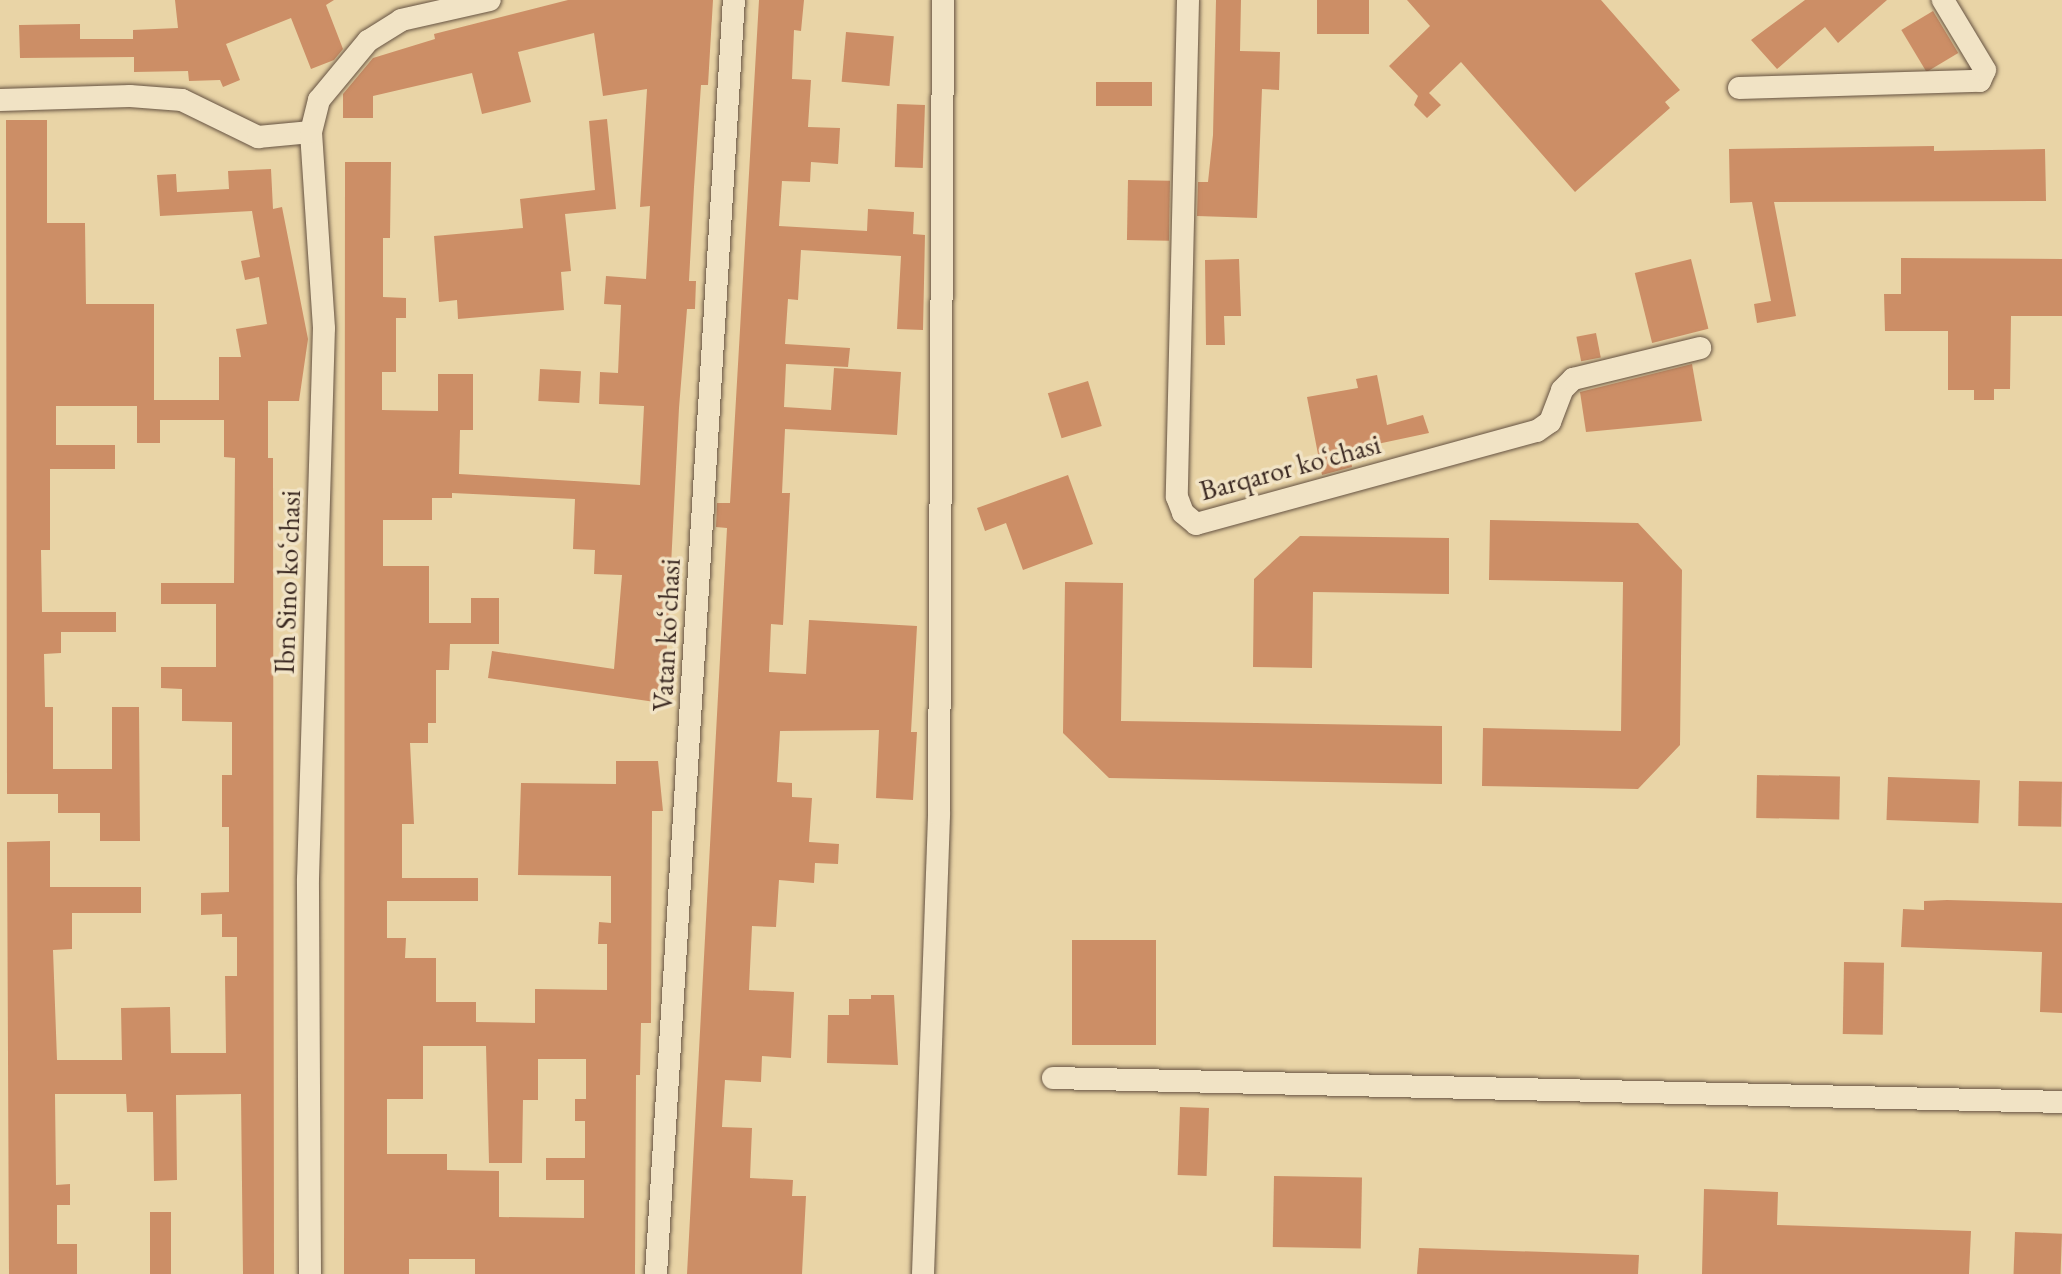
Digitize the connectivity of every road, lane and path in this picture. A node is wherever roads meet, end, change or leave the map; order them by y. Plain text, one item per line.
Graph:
1 (490, 0) edge
2 (734, 0) edge
3 (943, 0) edge
4 (1188, 0) edge
5 (1943, 0) edge
6 (1739, 88) dead end
7 (0, 100) edge
8 (311, 132) junction
9 (1700, 348) dead end
10 (1053, 1078) dead end
11 (2062, 1102) edge
12 (310, 1274) edge
13 (656, 1274) edge
14 (923, 1274) edge

1 - 8 street, Ibn Sino koʻchasi
2 - 13 street, Vatan koʻchasi
3 - 14 street
4 - 9 street, Barqaror koʻchasi
5 - 6 street
7 - 8 street
8 - 12 street, Ibn Sino koʻchasi
10 - 11 street

